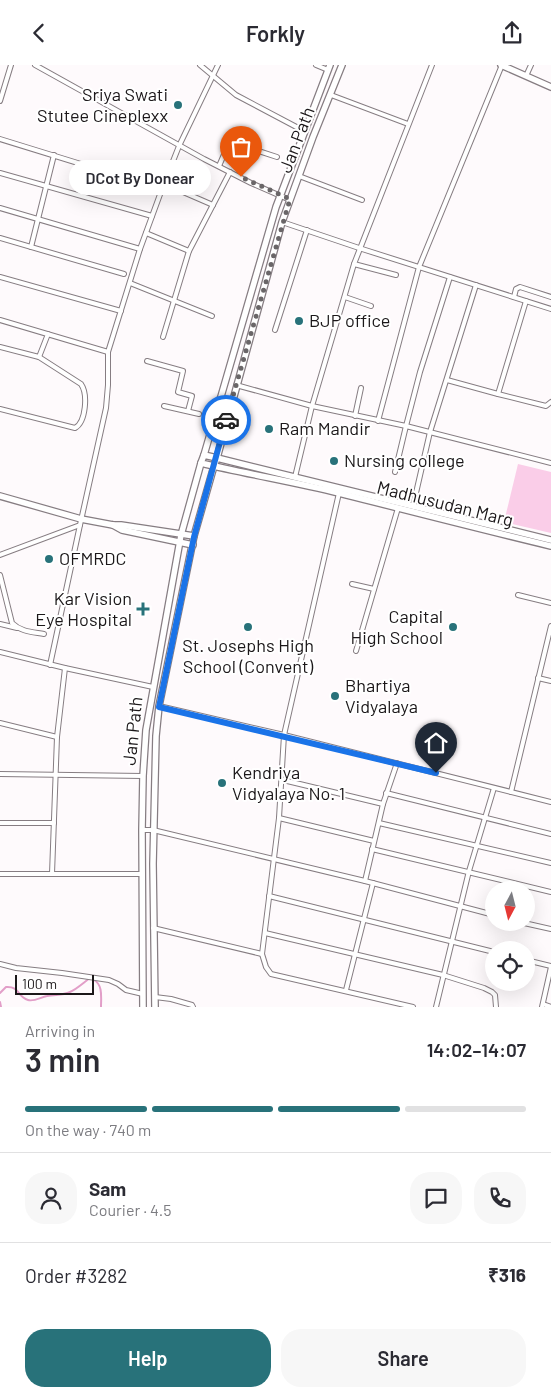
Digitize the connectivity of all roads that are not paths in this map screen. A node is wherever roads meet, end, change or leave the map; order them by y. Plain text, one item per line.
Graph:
1 (11, 65) edge
2 (35, 65) edge
3 (200, 65) edge
4 (218, 65) edge
5 (316, 65) edge
6 (342, 65) edge
7 (432, 65) edge
8 (502, 65) edge
9 (531, 65) edge
10 (329, 67) edge
11 (212, 76) junction
12 (526, 76) junction
13 (551, 87) edge
14 (331, 95) junction
15 (0, 101) edge
16 (408, 124) junction
17 (304, 131) junction
18 (0, 139) edge
19 (179, 145) junction
20 (54, 155) junction
21 (277, 157) dead end
22 (219, 166) junction
23 (230, 172) junction
24 (0, 173) edge
25 (298, 176) junction
26 (47, 186) junction
27 (162, 189) junction
28 (183, 192) dead end
29 (279, 196) junction
30 (290, 199) junction
31 (362, 200) dead end
32 (213, 205) junction
33 (0, 208) edge
34 (152, 216) junction
35 (38, 219) junction
36 (282, 222) junction
37 (307, 230) junction
38 (146, 233) junction
39 (0, 238) edge
40 (31, 247) junction
41 (360, 248) junction
42 (140, 249) junction
43 (189, 251) junction
44 (354, 264) junction
45 (418, 267) junction
46 (124, 274) dead end
47 (396, 275) dead end
48 (0, 277) edge
49 (450, 277) junction
50 (130, 283) junction
51 (476, 285) junction
52 (345, 297) junction
53 (514, 297) junction
54 (551, 297) edge
55 (174, 300) junction
56 (526, 301) junction
57 (371, 306) dead end
58 (551, 308) edge
59 (121, 311) junction
60 (212, 316) dead end
61 (0, 320) edge
62 (275, 330) dead end
63 (48, 334) junction
64 (163, 337) dead end
65 (0, 347) edge
66 (108, 352) junction
67 (39, 357) junction
68 (147, 361) dead end
69 (447, 380) junction
70 (236, 385) junction
71 (360, 389) dead end
72 (498, 394) junction
73 (551, 402) edge
74 (164, 406) dead end
75 (312, 406) junction
76 (0, 409) edge
77 (188, 411) junction
78 (199, 414) dead end
79 (355, 416) junction
80 (378, 421) junction
81 (406, 426) junction
82 (430, 432) junction
83 (204, 455) junction
84 (216, 458) junction
85 (201, 463) junction
86 (551, 463) edge
87 (214, 466) junction
88 (395, 471) dead end
89 (295, 477) junction
90 (340, 493) junction
91 (0, 496) edge
92 (413, 506) junction
93 (398, 508) junction
94 (81, 522) junction
95 (113, 525) junction
96 (181, 535) junction
97 (194, 537) junction
98 (551, 540) edge
99 (180, 543) junction
100 (192, 545) junction
101 (551, 546) edge
102 (0, 555) edge
103 (0, 575) edge
104 (352, 584) dead end
105 (374, 589) junction
106 (518, 595) dead end
107 (551, 603) edge
108 (0, 624) edge
109 (551, 627) edge
110 (17, 628) junction
111 (44, 634) dead end
112 (0, 651) edge
113 (356, 651) dead end
114 (50, 665) junction
115 (65, 668) junction
116 (538, 678) junction
117 (551, 681) edge
118 (153, 687) junction
119 (159, 707) junction
120 (0, 723) edge
121 (284, 735) junction
122 (57, 737) junction
123 (397, 763) junction
124 (0, 774) edge
125 (55, 774) junction
126 (143, 776) junction
127 (283, 781) junction
128 (494, 788) junction
129 (511, 792) junction
130 (386, 793) junction
131 (551, 802) edge
132 (383, 804) junction
133 (280, 818) junction
134 (484, 818) junction
135 (0, 823) edge
136 (54, 823) junction
137 (378, 823) junction
138 (142, 830) junction
139 (153, 830) junction
140 (551, 835) edge
141 (374, 841) junction
142 (476, 846) junction
143 (372, 849) junction
144 (274, 859) junction
145 (551, 863) edge
146 (469, 871) junction
147 (0, 874) edge
148 (52, 874) junction
149 (142, 874) junction
150 (365, 881) junction
151 (373, 883) junction
152 (551, 892) edge
153 (269, 897) junction
154 (461, 907) junction
155 (485, 913) edge
156 (364, 920) junction
157 (535, 925) edge
158 (153, 928) junction
159 (551, 929) edge
160 (265, 933) junction
161 (451, 943) junction
162 (485, 951) edge
163 (262, 954) junction
164 (355, 955) junction
165 (535, 963) edge
166 (0, 964) edge
167 (551, 967) edge
168 (443, 975) junction
169 (346, 991) junction
170 (143, 994) junction
171 (155, 997) junction
172 (543, 1006) edge
173 (144, 1007) edge
174 (155, 1007) edge
175 (193, 1007) edge
176 (413, 1007) edge
177 (436, 1007) edge
178 (496, 1007) edge
179 (551, 1007) edge

1 - 15 street
2 - 19 street
3 - 11 street
4 - 11 street
5 - 10 street
6 - 14 main road, Jan Path
7 - 16 street
8 - 12 main road
8 - 45 street
9 - 12 street
10 - 17 main road, Jan Path
11 - 17 street
11 - 19 street
12 - 13 main road
14 - 16 street
14 - 25 main road, Jan Path
16 - 41 street
17 - 29 main road, Jan Path
18 - 20 street
19 - 22 street
19 - 27 street
20 - 26 street
20 - 27 street
21 - 22 street
22 - 23 street
23 - 29 street
23 - 32 street
24 - 26 street
25 - 30 main road, Jan Path
25 - 31 street
26 - 34 street
26 - 35 street
27 - 34 street
28 - 32 street
29 - 30 street
29 - 83 main road, Jan Path
30 - 36 main road, Jan Path
32 - 43 street
33 - 35 street
34 - 38 street
35 - 40 street
35 - 42 street
36 - 37 street
36 - 70 main road, Jan Path
37 - 41 street
37 - 62 street
38 - 42 street
38 - 43 street
39 - 40 street
40 - 46 street
41 - 44 street
41 - 45 street
42 - 50 street
43 - 55 street
44 - 47 street
44 - 52 street
45 - 49 street
45 - 80 street
48 - 59 street
49 - 51 street
49 - 81 street
50 - 55 street
50 - 59 street
51 - 53 street
51 - 69 street
52 - 57 street
52 - 75 street
53 - 54 street
53 - 56 street
55 - 60 street
55 - 64 street
56 - 58 street
56 - 72 street
59 - 66 street
61 - 63 street
63 - 66 street
63 - 67 street
65 - 67 street
66 - 94 street
67 - 76 street
68 - 77 street
69 - 72 street
69 - 82 street
70 - 75 street
70 - 84 main road, Jan Path
71 - 79 street
72 - 73 street
74 - 77 street
75 - 79 street
75 - 89 street
77 - 78 street
79 - 80 street
80 - 81 street
81 - 82 street
81 - 88 street
82 - 86 street
82 - 92 street
83 - 84 main road, Madhusudan Marg
83 - 85 main road, Jan Path
84 - 87 main road, Jan Path
84 - 89 main road, Madhusudan Marg
85 - 87 main road, Madhusudan Marg
85 - 96 main road, Jan Path
87 - 90 main road, Madhusudan Marg
87 - 97 main road, Jan Path
89 - 92 main road, Madhusudan Marg
90 - 93 main road, Madhusudan Marg
90 - 121 street
91 - 94 main road
92 - 98 main road, Madhusudan Marg
93 - 101 main road, Madhusudan Marg
93 - 105 street
94 - 95 main road
94 - 102 street
94 - 114 street
95 - 96 main road
95 - 99 main road
96 - 97 main road
96 - 99 main road, Jan Path
97 - 100 main road, Jan Path
99 - 100 main road
99 - 118 main road, Jan Path
100 - 119 main road, Jan Path
103 - 110 street
104 - 105 street
105 - 113 street
106 - 107 street
108 - 110 street
109 - 116 street
110 - 111 street
112 - 114 street
114 - 115 street
115 - 118 street
115 - 122 street
116 - 117 street
116 - 129 street
118 - 126 main road, Jan Path
119 - 121 street
119 - 139 main road, Jan Path
120 - 122 street
121 - 123 street
121 - 127 street
122 - 125 street
123 - 128 street
123 - 130 street
124 - 125 street
125 - 126 street
125 - 136 street
126 - 138 main road, Jan Path
127 - 132 street
127 - 133 street
128 - 129 street
128 - 134 street
129 - 131 street
130 - 132 street
130 - 134 street
132 - 137 street
133 - 141 street
133 - 144 street
134 - 140 street
134 - 142 street
135 - 136 street
136 - 148 street
137 - 141 street
137 - 142 street
138 - 139 street
138 - 149 main road, Jan Path
139 - 144 street
139 - 158 main road, Jan Path
141 - 143 street
142 - 145 street
142 - 146 street
143 - 146 street
143 - 150 street
144 - 150 street
144 - 153 street
146 - 152 street
146 - 154 street
147 - 148 street
148 - 149 street
149 - 170 main road, Jan Path
150 - 151 street
151 - 154 street
151 - 156 street
153 - 156 street
153 - 160 street
154 - 155 street
154 - 161 street
156 - 161 street
156 - 164 street
157 - 159 street
158 - 163 street
158 - 171 main road, Jan Path
160 - 163 street
160 - 164 street
161 - 162 street
161 - 168 street
163 - 169 street
164 - 168 street
164 - 169 street
165 - 167 street
166 - 170 street
167 - 172 street
168 - 177 street
168 - 178 street
169 - 176 street
170 - 173 main road, Jan Path
171 - 174 main road, Jan Path
171 - 175 street
172 - 179 street

